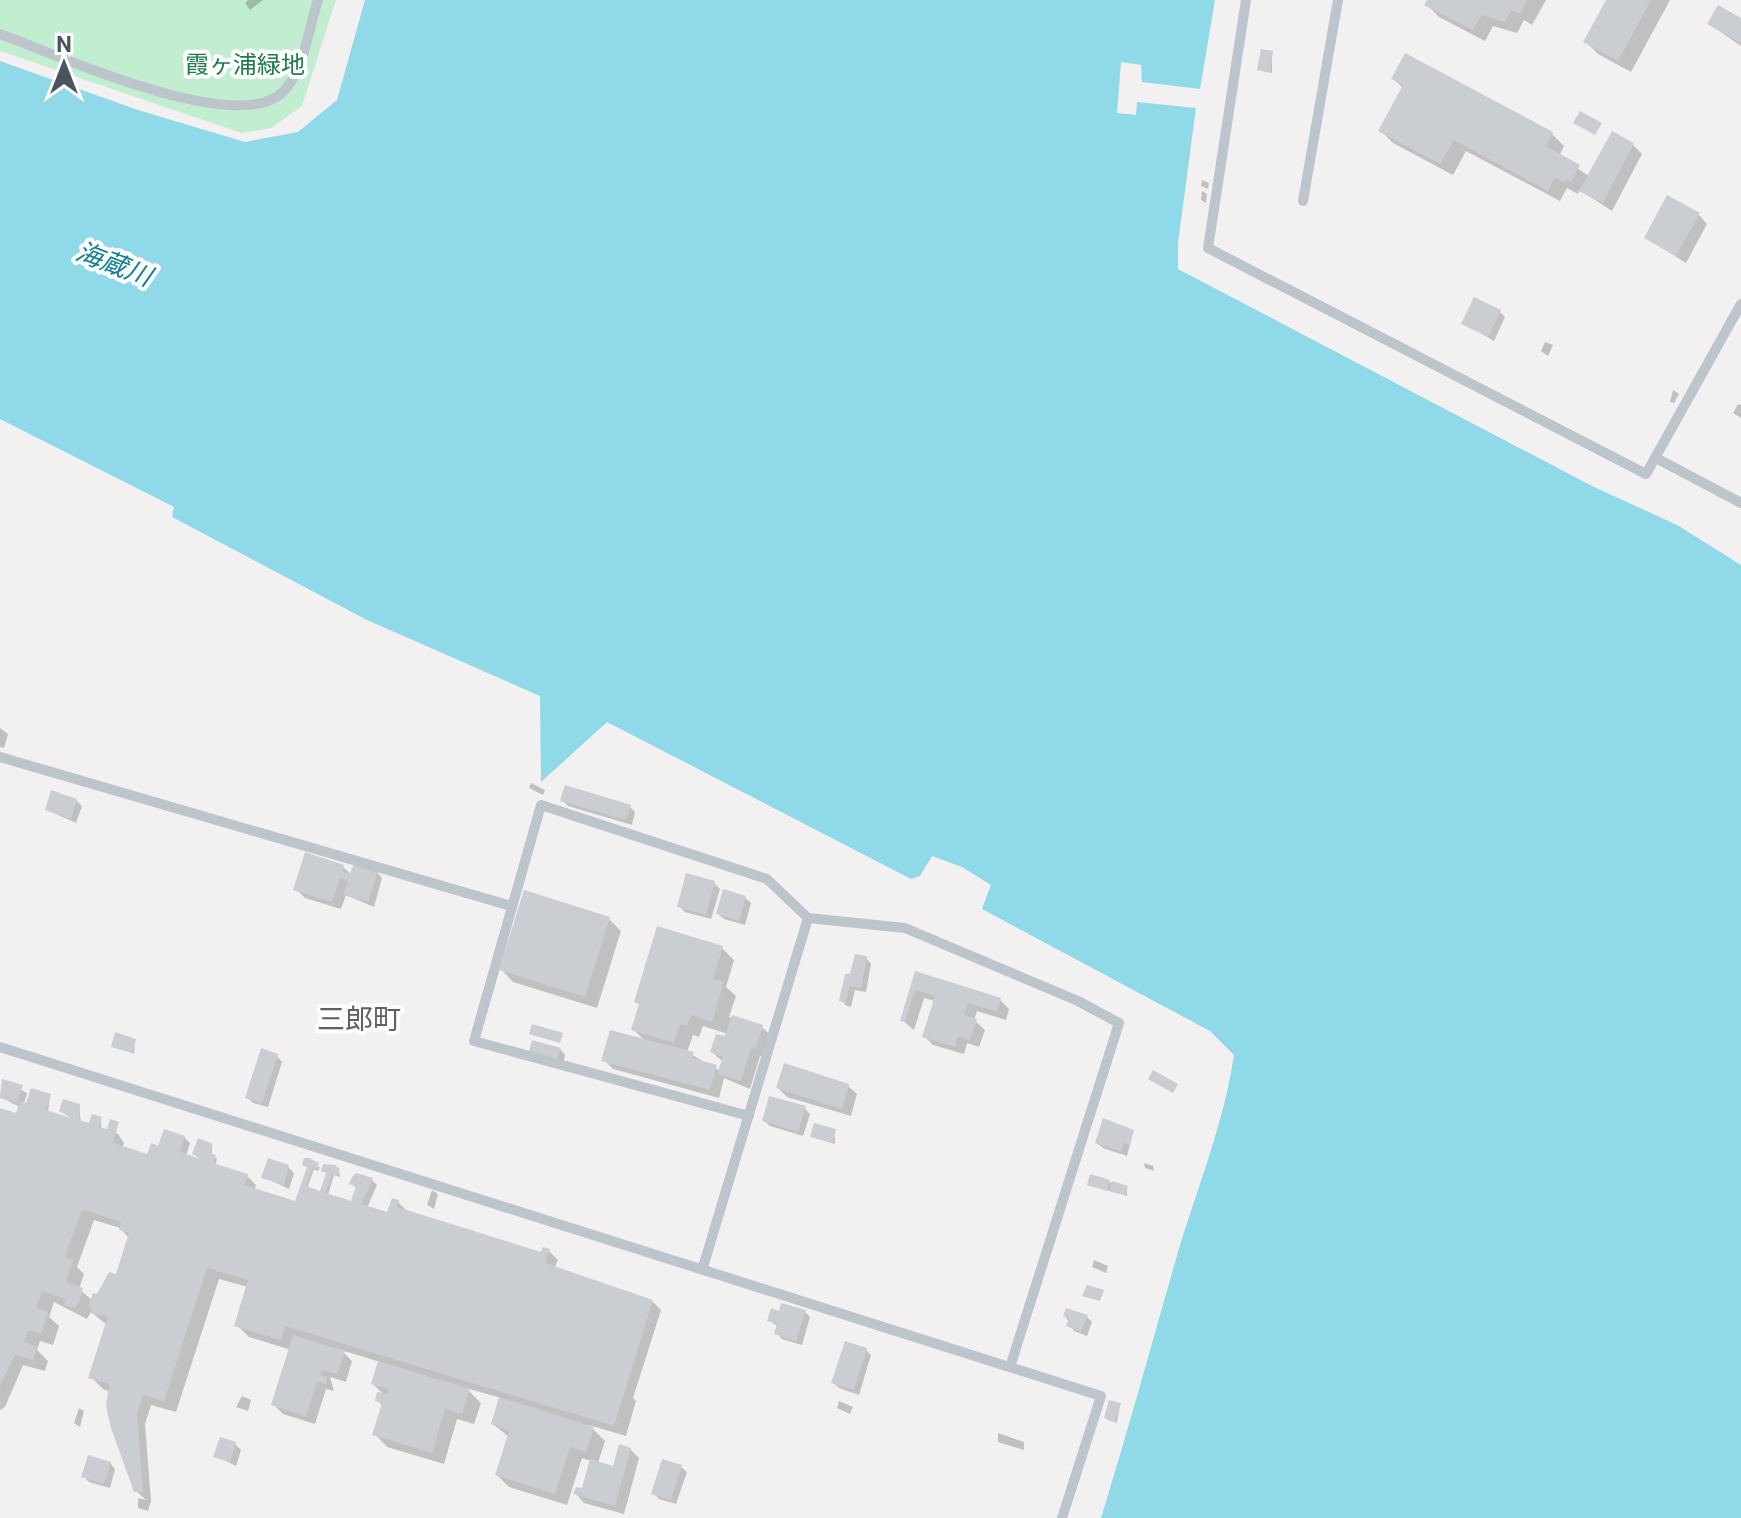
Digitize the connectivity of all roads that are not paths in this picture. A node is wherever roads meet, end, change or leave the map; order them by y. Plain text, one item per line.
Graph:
1 (318, 0) edge
2 (1246, 0) edge
3 (1338, 0) edge
4 (0, 34) edge
5 (1303, 201) dead end
6 (1741, 304) edge
7 (1656, 458) junction
8 (1741, 503) edge
9 (0, 757) edge
10 (511, 906) junction
11 (808, 918) junction
12 (0, 1047) edge
13 (749, 1116) junction
14 (703, 1267) junction
15 (1010, 1367) junction
16 (1062, 1518) edge

1 - 4 lane
2 - 7 lane
3 - 5 lane
6 - 7 lane
7 - 8 lane
9 - 10 lane
10 - 11 lane
10 - 13 lane
11 - 13 lane
11 - 15 lane
12 - 14 lane
13 - 14 lane
14 - 15 lane
15 - 16 lane

